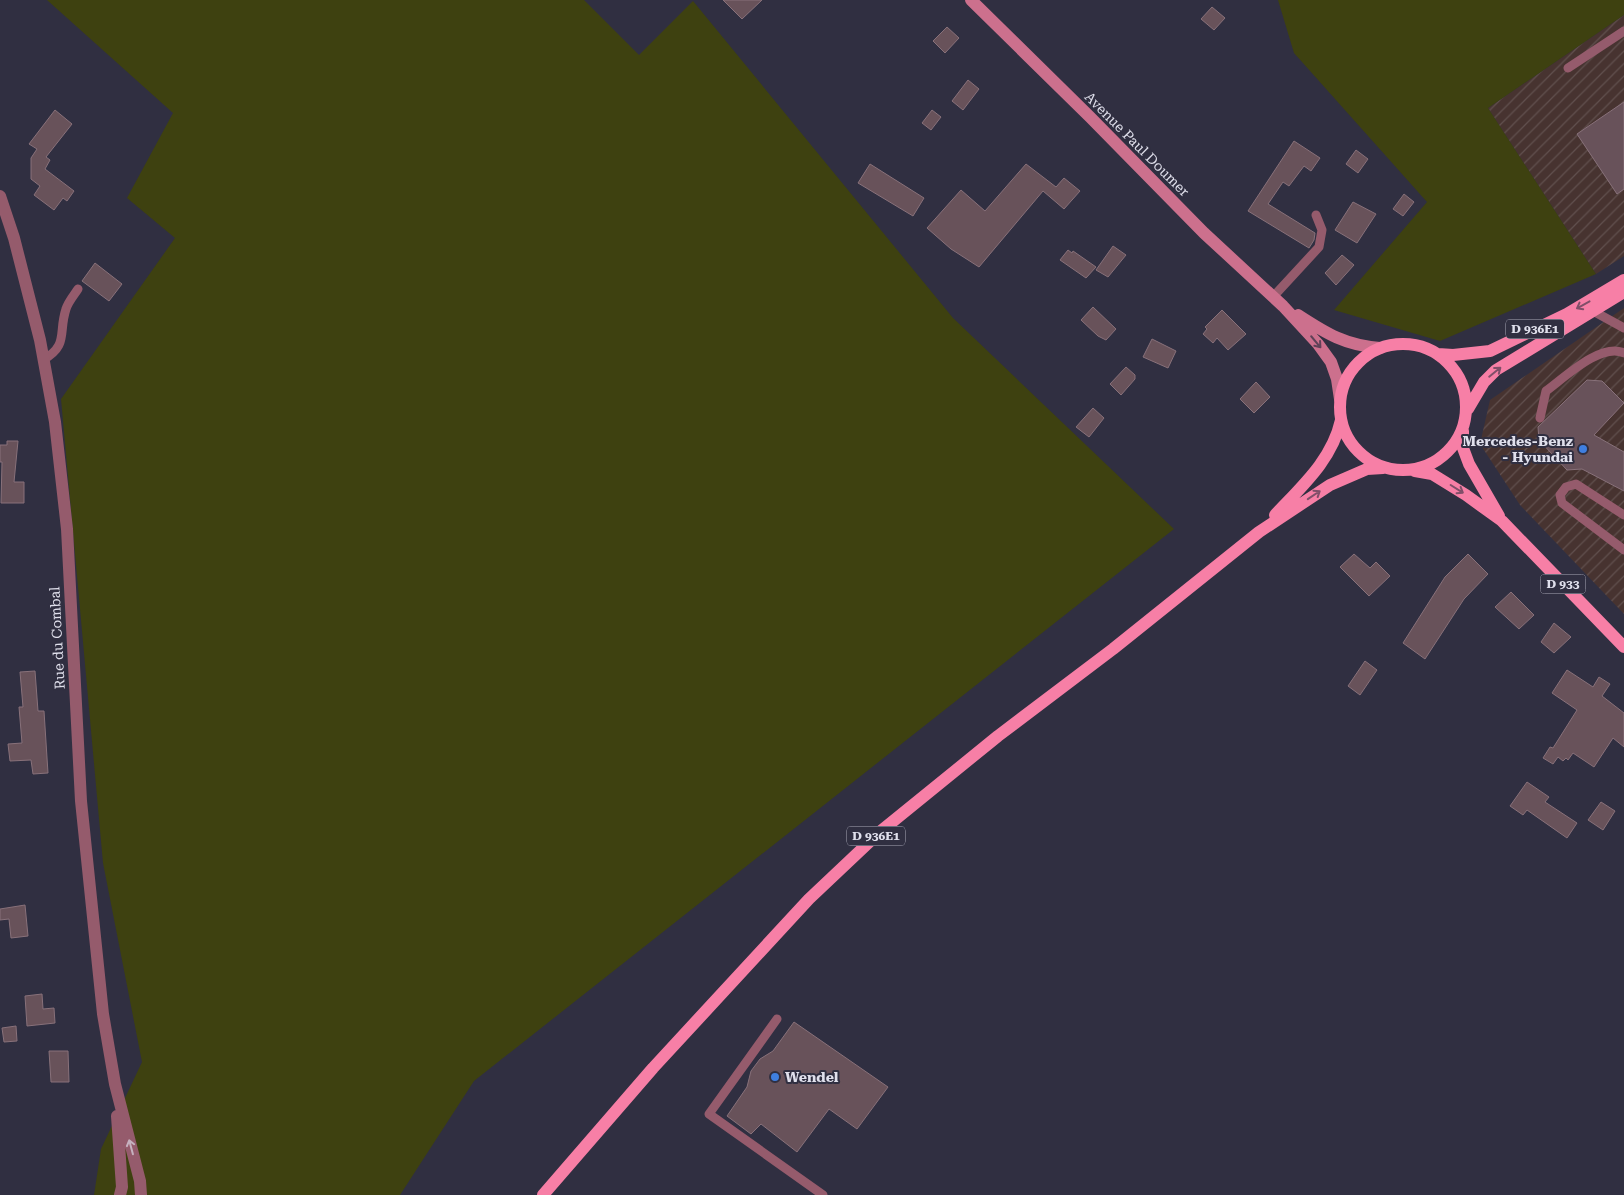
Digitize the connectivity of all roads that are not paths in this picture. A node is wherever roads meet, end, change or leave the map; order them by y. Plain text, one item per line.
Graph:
1 (971, 0) edge
2 (1624, 31) edge
3 (1568, 68) dead end
4 (0, 196) edge
5 (1316, 215) dead end
6 (1624, 280) edge
7 (78, 289) dead end
8 (1624, 292) edge
9 (1273, 296) junction
10 (1283, 306) junction
11 (1593, 311) junction
12 (1624, 328) edge
13 (1380, 348) junction
14 (1624, 353) edge
15 (1438, 354) junction
16 (43, 360) junction
17 (1340, 399) junction
18 (1467, 412) junction
19 (1540, 418) dead end
20 (1341, 420) junction
21 (1464, 427) junction
22 (1383, 468) junction
23 (1413, 470) junction
24 (1624, 515) edge
25 (1502, 521) junction
26 (1259, 532) junction
27 (1624, 550) edge
28 (1624, 647) edge
29 (777, 1019) dead end
30 (114, 1084) junction
31 (120, 1195) edge
32 (141, 1195) edge
33 (543, 1195) edge
34 (822, 1195) edge

1 - 9 main road, Avenue Paul Doumer
2 - 3 lane
4 - 16 street, Rue du Combal
5 - 9 lane
6 -> 15 main road, D 936E1
7 - 16 lane
8 - 11 main road, D 936E1
9 - 10 main road, Avenue Paul Doumer
10 - 13 main road
10 -> 17 main road
11 - 12 lane
18 -> 11 main road, D 936E1
13 - 15 main road
13 - 17 main road
14 - 19 lane
15 - 18 main road
16 - 30 street, Rue du Combal
17 - 20 main road
18 - 21 main road
20 - 22 main road
20 - 26 main road, D 936E1
21 - 23 main road
21 - 25 main road, D 933
22 - 23 main road
26 -> 22 main road, D 936E1
23 -> 25 main road, D 933
24 - 27 lane
25 - 28 main road, D 933
26 - 33 main road, D 936E1
29 - 34 lane
30 - 31 street, Rue du Combal
32 -> 30 street, Rue du Combal

